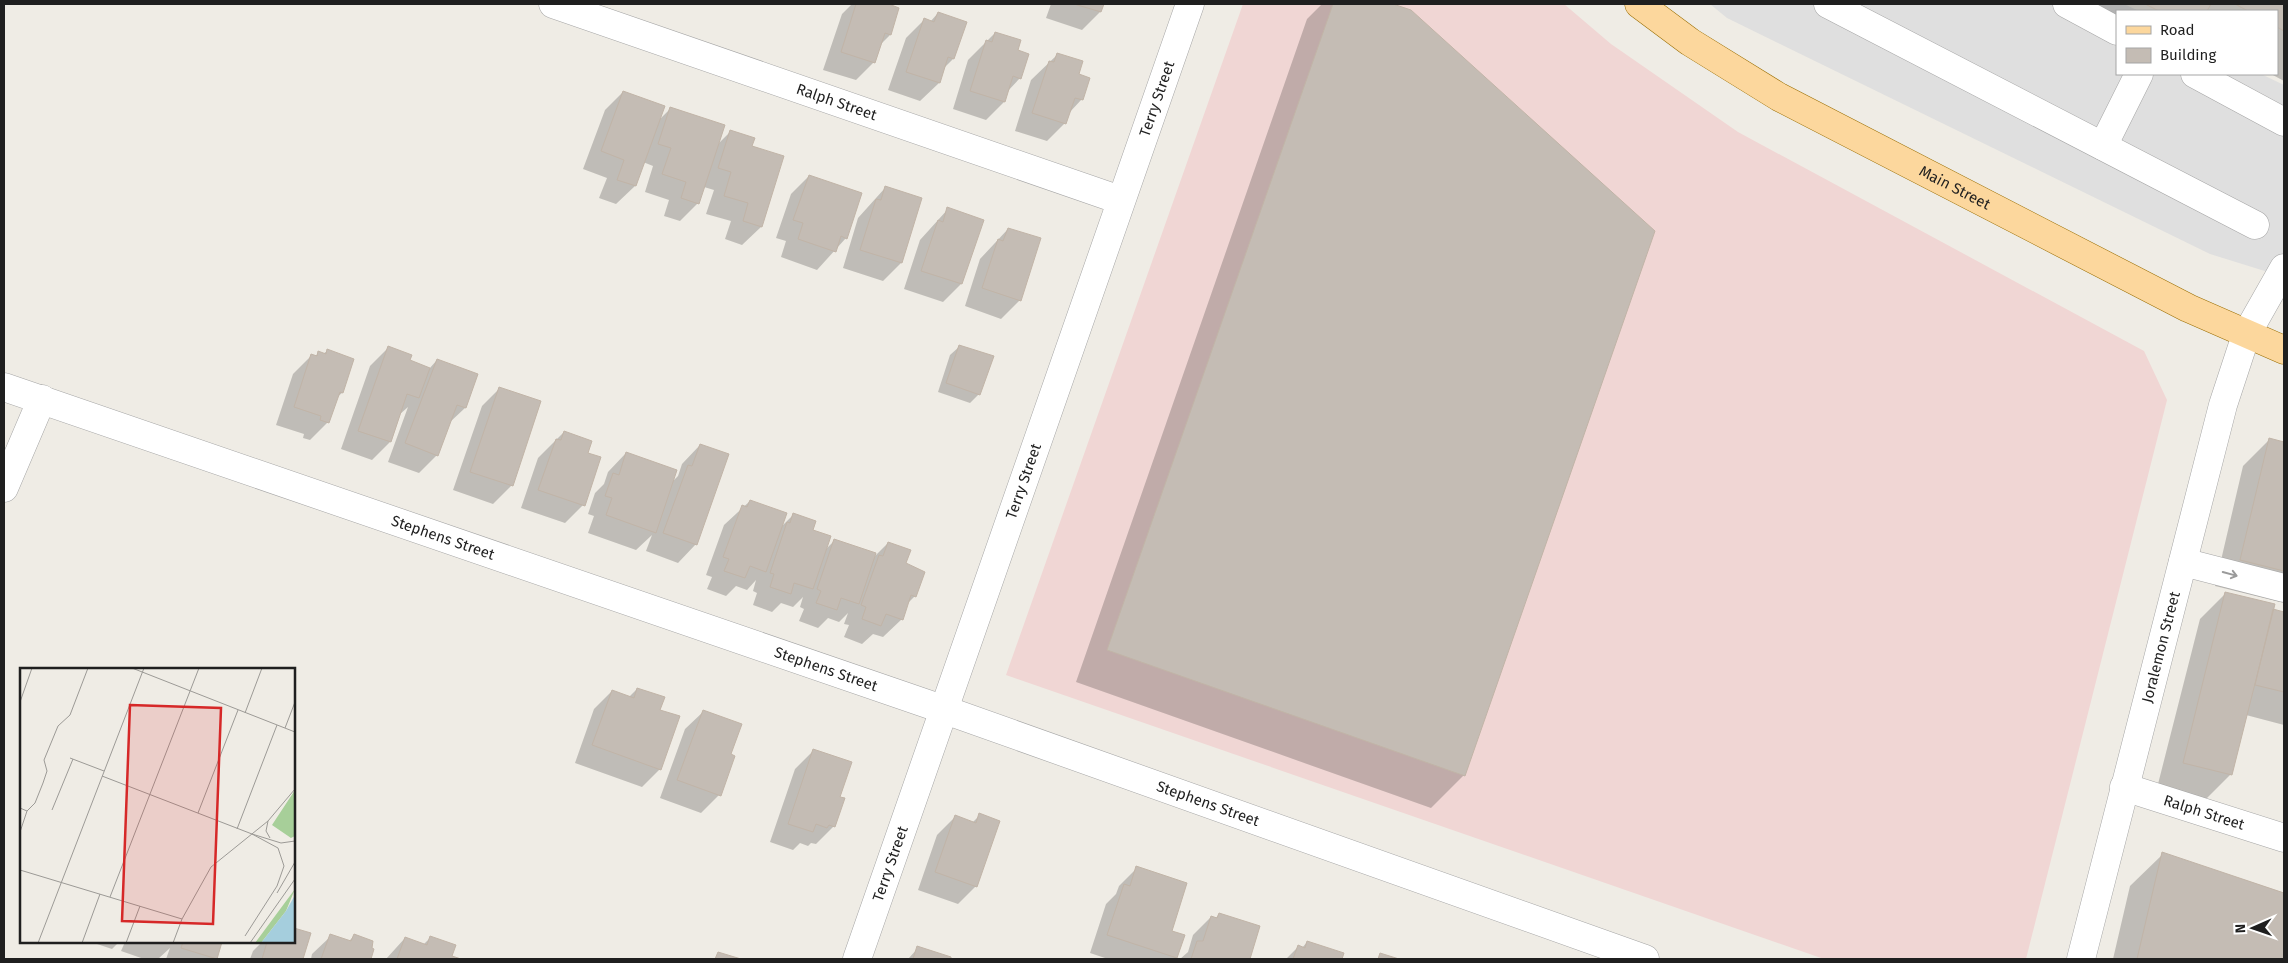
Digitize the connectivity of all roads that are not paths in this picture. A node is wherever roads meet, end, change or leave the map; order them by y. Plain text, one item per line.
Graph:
1 (553, 4) edge
2 (1190, 4) edge
3 (1639, 4) edge
4 (1828, 4) edge
5 (2068, 4) edge
6 (2116, 30) edge
7 (2138, 75) edge
8 (2198, 75) edge
9 (2284, 122) edge
10 (2103, 146) junction
11 (1120, 200) junction
12 (2255, 225) dead end
13 (2284, 268) edge
14 (2246, 335) junction
15 (2284, 350) edge
16 (4, 387) edge
17 (42, 399) junction
18 (4, 488) edge
19 (2183, 562) junction
20 (2284, 588) edge
21 (945, 710) junction
22 (2124, 787) junction
23 (2284, 838) edge
24 (857, 959) edge
25 (1645, 959) edge
26 (2082, 959) edge

1 - 11 street, Ralph Street
2 - 11 street, Terry Street
3 - 14 main road, Main Street
4 - 10 street
5 - 6 street
7 - 10 street
8 - 9 street
10 - 12 street
11 - 21 street, Terry Street
13 - 14 street, Joralemon Street
14 - 15 main road, Main Street
14 - 19 street, Joralemon Street
16 - 17 street, Stephens Street
17 - 18 street
17 - 21 street, Stephens Street
19 -> 20 street
19 - 22 street, Joralemon Street
21 - 24 street, Terry Street
21 - 25 street, Stephens Street
22 - 23 street, Ralph Street
22 - 26 street, Joralemon Street

